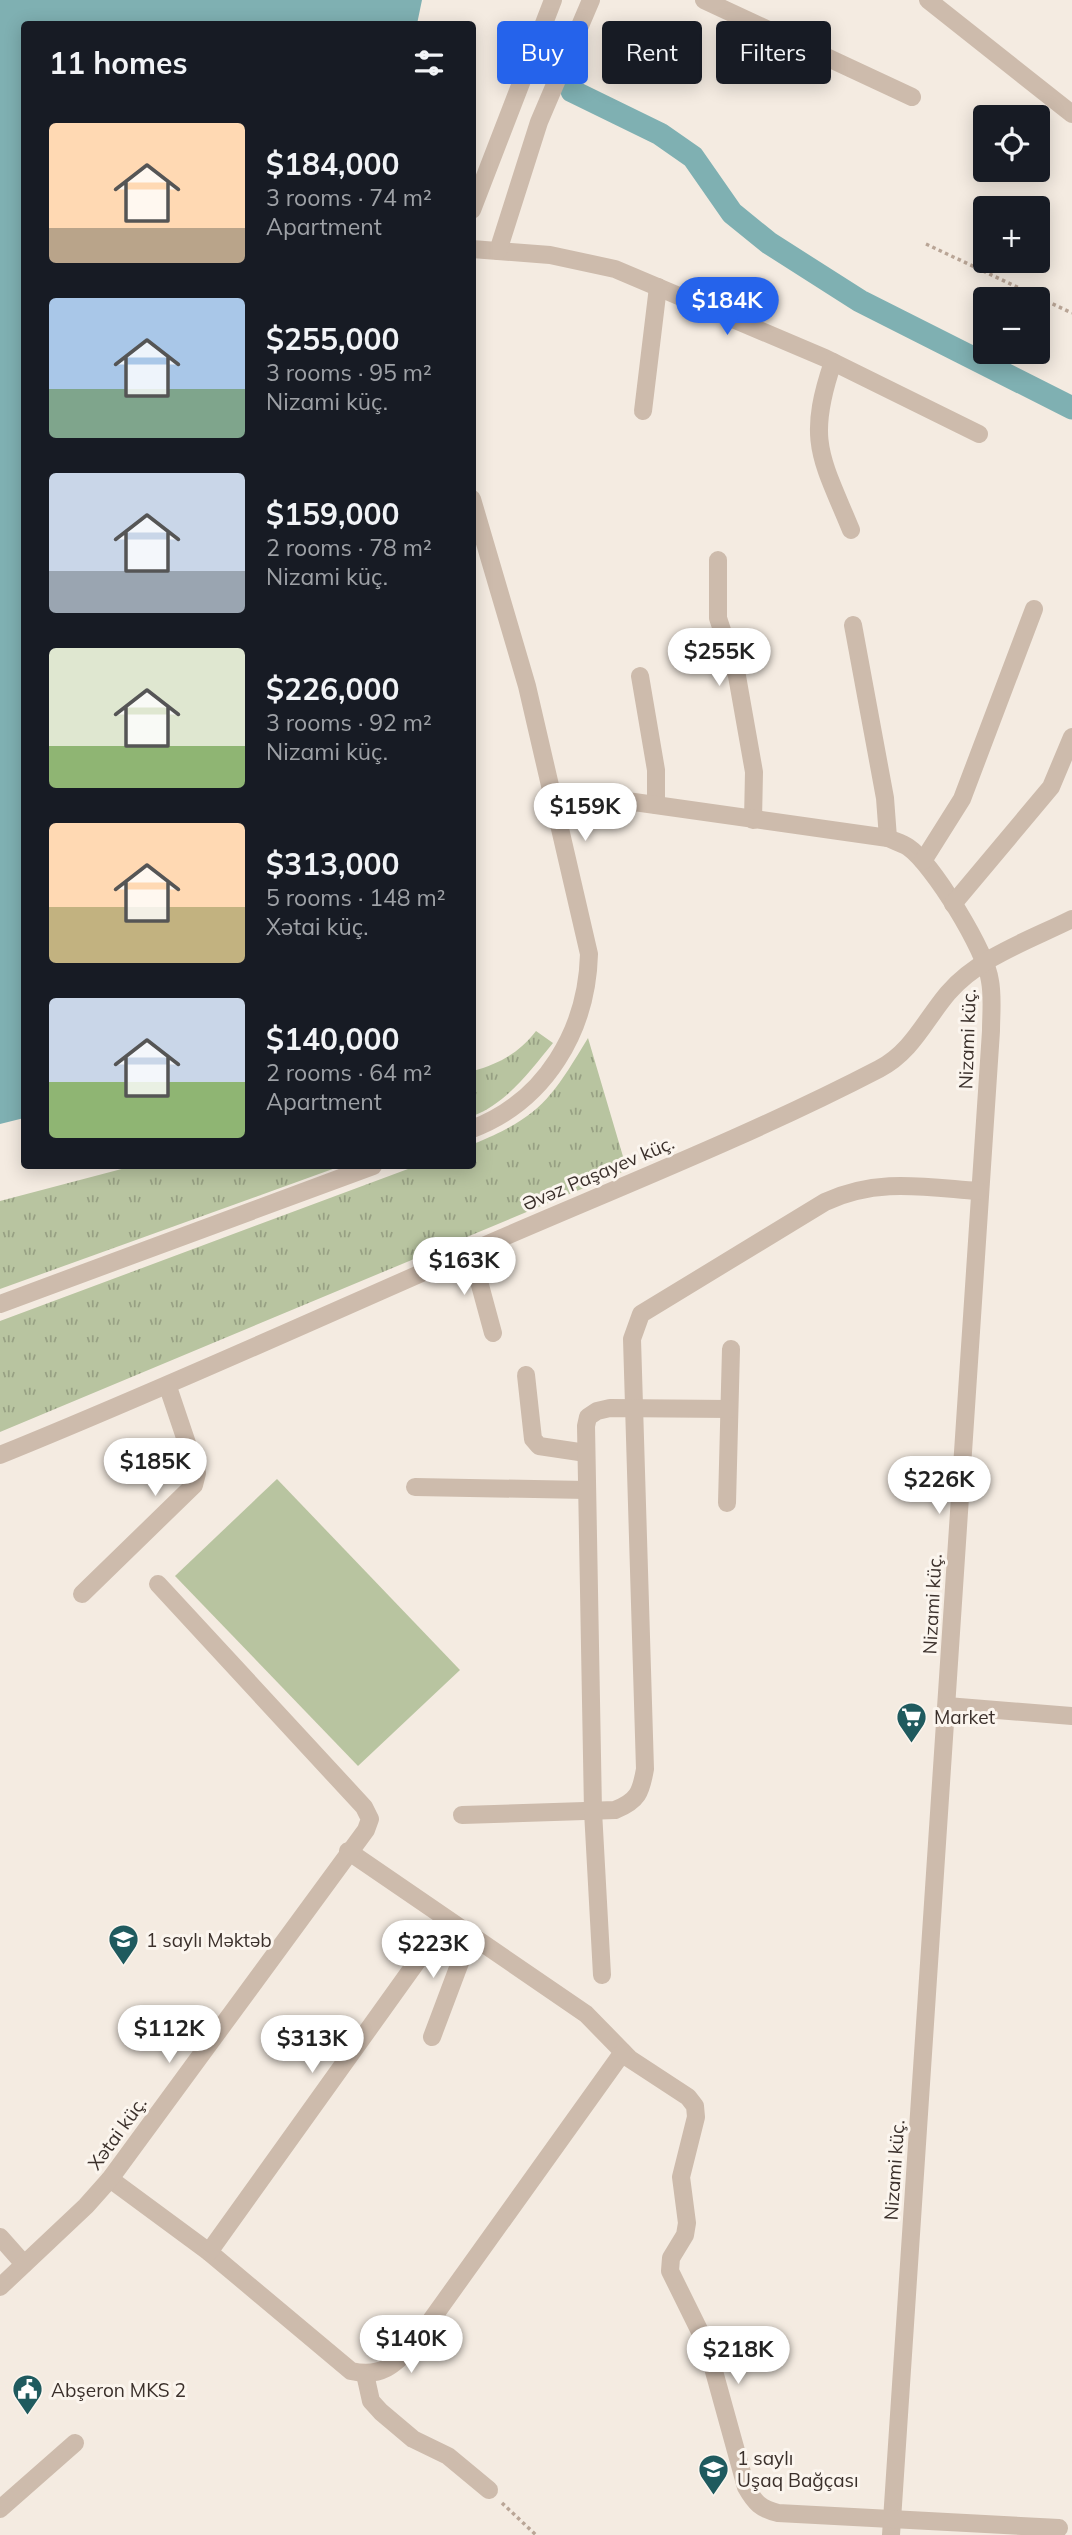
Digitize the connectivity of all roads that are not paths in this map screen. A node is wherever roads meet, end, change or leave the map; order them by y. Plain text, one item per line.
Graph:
1 (553, 0) edge
2 (591, 0) edge
3 (704, 0) edge
4 (928, 0) edge
5 (912, 97) dead end
6 (1072, 114) edge
7 (476, 201) edge
8 (476, 248) edge
9 (498, 251) junction
10 (657, 286) junction
11 (833, 362) junction
12 (643, 411) dead end
13 (979, 434) dead end
14 (476, 513) edge
15 (851, 530) dead end
16 (718, 560) dead end
17 (1034, 609) dead end
18 (853, 625) dead end
19 (640, 676) dead end
20 (1072, 737) edge
21 (556, 804) junction
22 (656, 805) junction
23 (753, 820) junction
24 (888, 838) junction
25 (923, 861) junction
26 (953, 904) junction
27 (1072, 919) edge
28 (985, 962) junction
29 (476, 1127) edge
30 (365, 1169) edge
31 (978, 1191) junction
32 (471, 1252) junction
33 (0, 1304) edge
34 (493, 1333) dead end
35 (731, 1349) dead end
36 (526, 1375) dead end
37 (168, 1387) junction
38 (636, 1407) junction
39 (729, 1409) junction
40 (586, 1453) junction
41 (0, 1455) edge
42 (415, 1487) dead end
43 (587, 1490) junction
44 (727, 1503) dead end
45 (158, 1584) dead end
46 (82, 1594) dead end
47 (947, 1706) junction
48 (1072, 1716) edge
49 (593, 1811) junction
50 (462, 1815) dead end
51 (348, 1852) junction
52 (446, 1921) junction
53 (470, 1936) junction
54 (601, 1975) dead end
55 (432, 2037) dead end
56 (624, 2052) junction
57 (110, 2179) junction
58 (0, 2237) edge
59 (209, 2252) junction
60 (24, 2264) junction
61 (0, 2287) edge
62 (365, 2374) junction
63 (75, 2443) dead end
64 (489, 2490) road end
65 (0, 2509) edge
66 (891, 2526) edge
67 (1059, 2528) dead end

1 - 7 street
2 - 9 street
3 - 5 street
4 - 6 street
8 - 9 street
9 - 10 street
10 - 11 street
10 - 12 street
11 - 13 street
11 - 15 street
14 - 21 street
16 - 23 street
17 - 25 street
18 - 24 street
19 - 22 street
20 - 26 street
21 - 22 street, Nizami küç.
21 - 29 street
22 - 23 street, Nizami küç.
23 - 24 street, Nizami küç.
24 - 25 street, Nizami küç.
25 - 26 street, Nizami küç.
26 - 28 street, Nizami küç.
27 - 28 street, Əvəz Paşayev küç.
28 - 31 street, Nizami küç.
28 - 32 street, Əvəz Paşayev küç.
30 - 33 street
31 - 38 street
31 - 47 street, Nizami küç.
32 - 34 street
32 - 37 street, Əvəz Paşayev küç.
35 - 39 street
36 - 40 street
37 - 41 street, Əvəz Paşayev küç.
37 - 46 street
38 - 39 street
38 - 40 street
38 - 49 street
39 - 44 street
40 - 43 street
42 - 43 street
43 - 49 street
45 - 51 street, Xətai küç.
47 - 48 street
47 - 66 street, Nizami küç.
49 - 50 street
49 - 54 street
51 - 52 street
51 - 57 street, Xətai küç.
52 - 53 street
52 - 59 street
53 - 55 street
53 - 56 street
56 - 62 street
56 - 66 street
57 - 59 street
57 - 60 street, Xətai küç.
58 - 60 street
59 - 62 street
60 - 61 street, Xətai küç.
62 - 64 street
63 - 65 street
66 - 67 street

